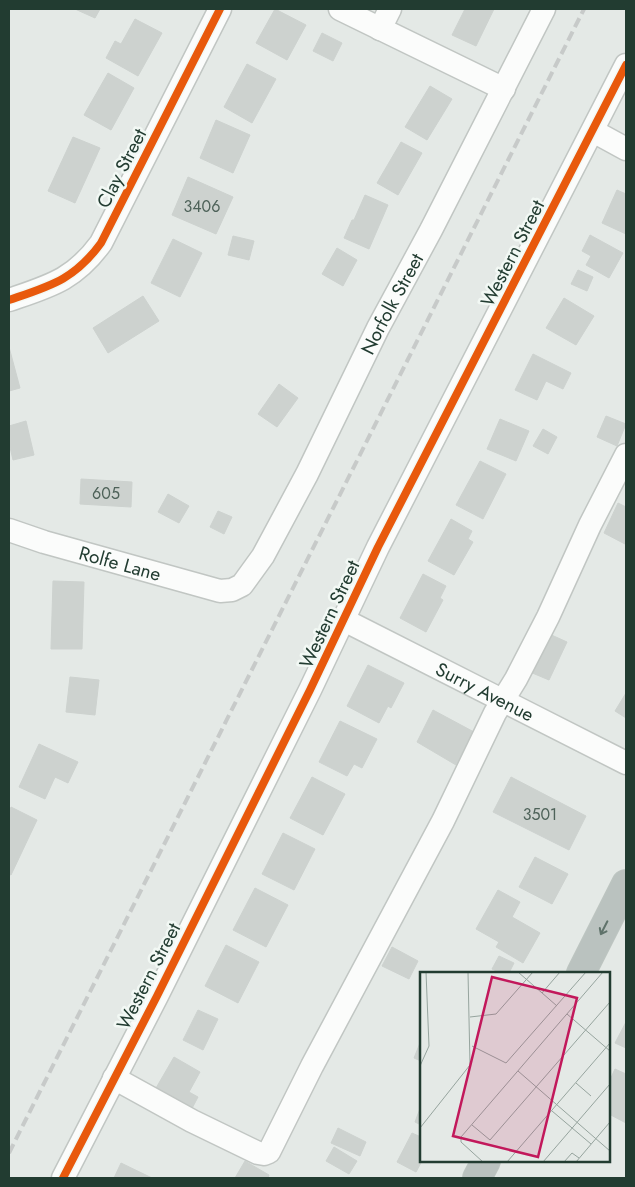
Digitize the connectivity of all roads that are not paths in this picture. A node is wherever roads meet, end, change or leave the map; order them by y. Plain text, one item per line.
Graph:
1 (220, 9) edge
2 (340, 9) edge
3 (544, 9) edge
4 (385, 19) edge
5 (626, 65) edge
6 (504, 89) junction
7 (593, 130) junction
8 (626, 149) edge
9 (9, 300) edge
10 (626, 455) edge
11 (9, 530) edge
12 (232, 590) joint
13 (344, 620) junction
14 (503, 700) junction
15 (626, 762) edge
16 (626, 884) edge
17 (582, 972) edge
18 (114, 1078) junction
19 (485, 1162) edge
20 (63, 1178) edge
21 (477, 1178) edge

1 - 9 street, Clay Street
2 - 4 street
3 - 6 street, Norfolk Street
4 - 6 street
5 - 7 street, Western Street
6 - 12 street, Norfolk Street
7 - 8 street
7 - 13 street, Western Street
10 - 14 street
11 - 12 street, Rolfe Lane
13 - 14 street, Surry Avenue
13 - 18 street, Western Street
14 - 15 street, Surry Avenue
14 - 18 street
16 -> 17 highway
18 - 20 street, Western Street
19 - 21 highway

